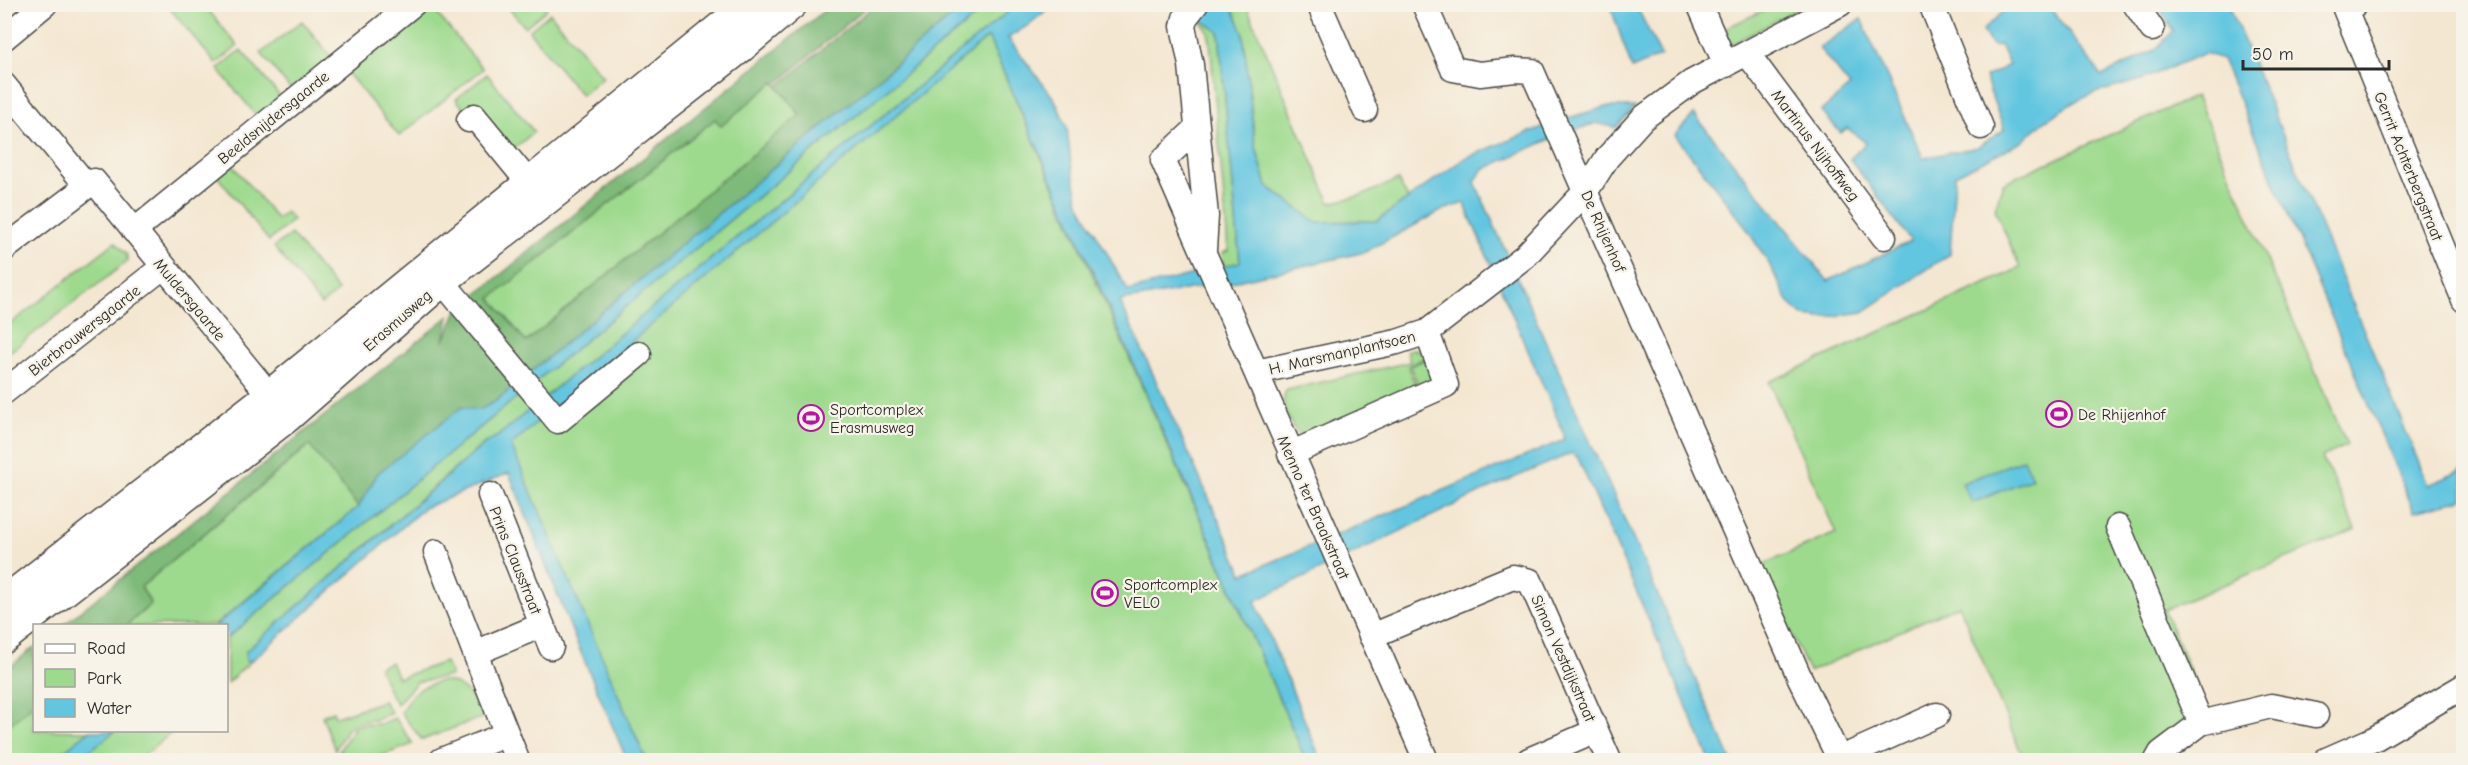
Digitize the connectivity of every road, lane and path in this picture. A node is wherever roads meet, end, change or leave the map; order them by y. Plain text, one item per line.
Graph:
1 (45, 4) edge
2 (413, 4) edge
3 (748, 4) edge
4 (792, 4) edge
5 (1319, 4) edge
6 (1424, 4) edge
7 (1931, 4) edge
8 (2135, 4) edge
9 (2355, 4) edge
10 (1706, 7) edge
11 (1826, 8) edge
12 (1191, 11) edge
13 (2152, 29) dead end
14 (4, 38) edge
15 (1747, 53) junction
16 (1726, 65) junction
17 (4, 85) edge
18 (1365, 110) dead end
19 (469, 120) dead end
20 (1981, 127) dead end
21 (1197, 128) junction
22 (529, 183) junction
23 (90, 184) junction
24 (1586, 191) junction
25 (134, 231) junction
26 (1884, 237) dead end
27 (4, 249) edge
28 (1205, 256) junction
29 (163, 267) junction
30 (435, 273) junction
31 (2463, 300) edge
32 (1427, 332) junction
33 (639, 354) dead end
34 (1256, 372) junction
35 (4, 392) edge
36 (271, 396) junction
37 (1290, 454) junction
38 (490, 495) dead end
39 (2118, 526) dead end
40 (436, 552) dead end
41 (4, 602) edge
42 (1371, 636) junction
43 (4, 638) edge
44 (475, 653) junction
45 (2463, 686) edge
46 (1938, 715) dead end
47 (2316, 715) dead end
48 (2201, 723) junction
49 (1596, 731) junction
50 (507, 734) junction
51 (2374, 739) junction
52 (441, 760) edge
53 (517, 760) edge
54 (1426, 760) edge
55 (1529, 760) edge
56 (1609, 760) edge
57 (1839, 760) edge
58 (2157, 760) edge
59 (2326, 760) edge
60 (2349, 760) edge

1 - 14 street
2 - 25 street, Beeldsnijdersgaarde
3 - 22 main road, Erasmusweg
4 - 30 main road, Erasmusweg
5 - 18 street
6 - 24 street, De Rhijenhof
7 - 20 street
8 - 13 street
9 - 31 street, Gerrit Achterbergstraat
10 - 16 street
11 - 15 street
12 - 21 street, Menno ter Braakstraat
15 - 16 street
15 - 26 street, Martinus Nijhoffweg
16 - 24 street
17 - 23 street, Muldersgaarde
19 - 22 street
21 - 28 street, Menno ter Braakstraat
21 - 28 street, Menno ter Braakstraat
22 - 30 main road, Erasmusweg
23 - 25 street, Muldersgaarde
23 - 27 street
24 - 32 street, H. Marsmanplantsoen
24 - 57 street, De Rhijenhof
25 - 29 street, Muldersgaarde
28 - 34 street, Menno ter Braakstraat
29 - 35 street, Bierbrouwersgaarde
29 - 36 street, Muldersgaarde
30 - 33 street
30 - 36 main road, Erasmusweg
32 - 34 street, H. Marsmanplantsoen
32 - 37 street, H. Marsmanplantsoen
34 - 37 street, Menno ter Braakstraat
36 - 41 main road, Erasmusweg
36 - 43 main road, Erasmusweg
37 - 42 street, Menno ter Braakstraat
38 - 44 street, Prins Clausstraat
39 - 48 street
40 - 44 street
42 - 49 street, Simon Vestdijkstraat
42 - 54 street, Menno ter Braakstraat
44 - 50 street
45 - 51 street
46 - 57 street, De Rhijenhof
47 - 48 street
48 - 58 street
49 - 55 street
49 - 56 street, Simon Vestdijkstraat
50 - 52 street
50 - 53 street
51 - 59 street
51 - 60 street

